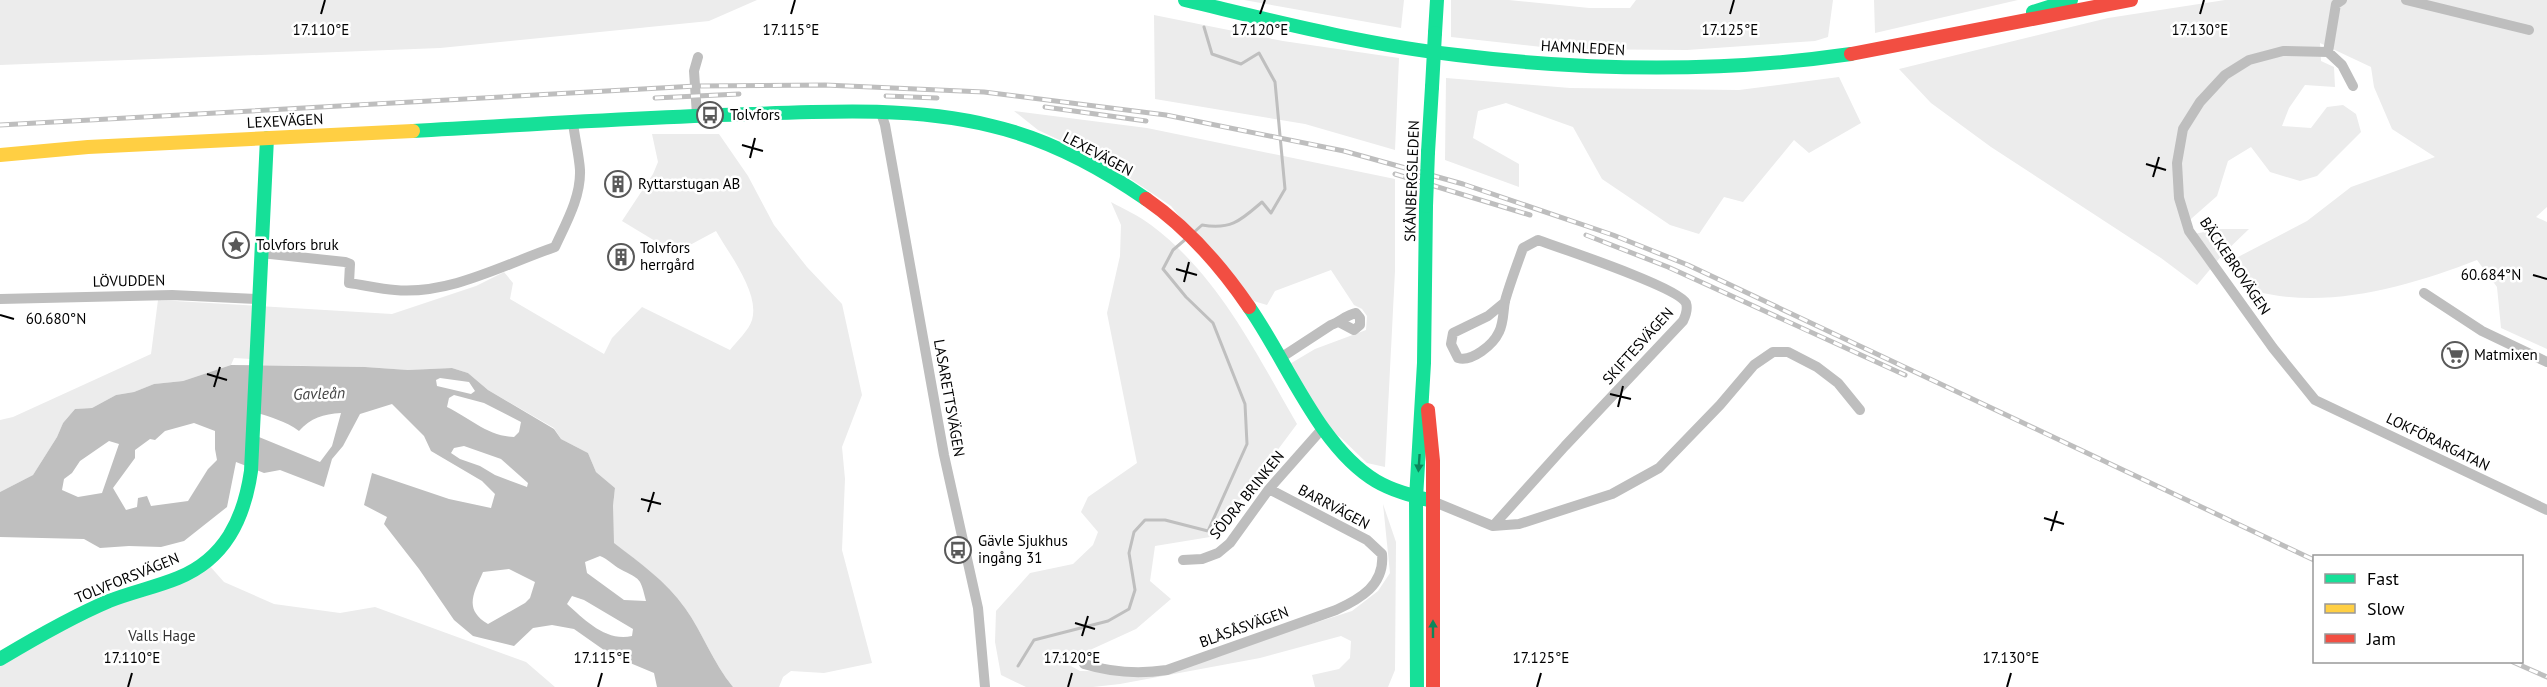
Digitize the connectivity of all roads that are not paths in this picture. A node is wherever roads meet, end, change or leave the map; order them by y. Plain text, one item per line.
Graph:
1 (1185, 0) edge
2 (1437, 0) edge
3 (2071, 0) edge
4 (2132, 0) edge
5 (2342, 0) edge
6 (2406, 0) edge
7 (1982, 29) junction
8 (2529, 30) dead end
9 (2328, 52) junction
10 (698, 57) dead end
11 (2353, 86) dead end
12 (881, 114) junction
13 (697, 115) junction
14 (573, 123) junction
15 (267, 138) junction
16 (0, 155) edge
17 (261, 253) junction
18 (2424, 294) dead end
19 (0, 299) edge
20 (258, 299) junction
21 (1505, 302) junction
22 (1339, 322) dead end
23 (1282, 357) junction
24 (2547, 362) edge
25 (1424, 363) junction
26 (2315, 400) joint
27 (1860, 410) dead end
28 (1322, 429) junction
29 (1269, 489) junction
30 (1416, 498) junction
31 (1432, 501) junction
32 (2547, 510) edge
33 (1493, 526) junction
34 (1382, 554) joint
35 (1183, 560) dead end
36 (0, 658) edge
37 (1084, 664) dead end
38 (985, 687) edge
39 (1417, 687) edge
40 (1433, 687) edge

1 - 7 street, HAMNLEDEN
2 - 25 street, SKÅNBERGSLEDEN, bridge
3 - 7 street, HAMNLEDEN
4 - 7 street, HAMNLEDEN
5 - 9 street
6 - 8 street
9 - 11 street
9 - 26 street, BÄCKEBROVÄGEN
10 - 13 street
12 - 13 street, LEXEVÄGEN
12 - 23 street, LEXEVÄGEN
12 - 38 street, LASARETTSVÄGEN
13 - 14 street, LEXEVÄGEN
14 - 15 street, LEXEVÄGEN
14 - 17 street
15 - 16 street, LEXEVÄGEN
15 - 17 street
17 - 20 street
18 - 24 street
19 - 20 street, LÖVUDDEN
20 - 36 street, TOLVFORSVÄGEN
21 - 21 street
21 - 33 street, SKIFTESVÄGEN
22 - 23 street
23 - 28 street, LEXEVÄGEN
25 -> 30 street, SKÅNBERGSLEDEN
25 - 31 street, SKÅNBERGSLEDEN
26 - 32 street, LOKFÖRARGATAN
27 - 33 street
28 - 29 street, SÖDRA BRINKEN
28 - 30 street, LEXEVÄGEN
29 - 34 street, BARRVÄGEN
29 - 35 street, SÖDRA BRINKEN
30 - 31 street, LEXEVÄGEN
30 - 39 street, SKÅNBERGSLEDEN
31 - 33 street
40 -> 31 street, SKÅNBERGSLEDEN
34 - 37 street, BLÅSÅSVÄGEN

